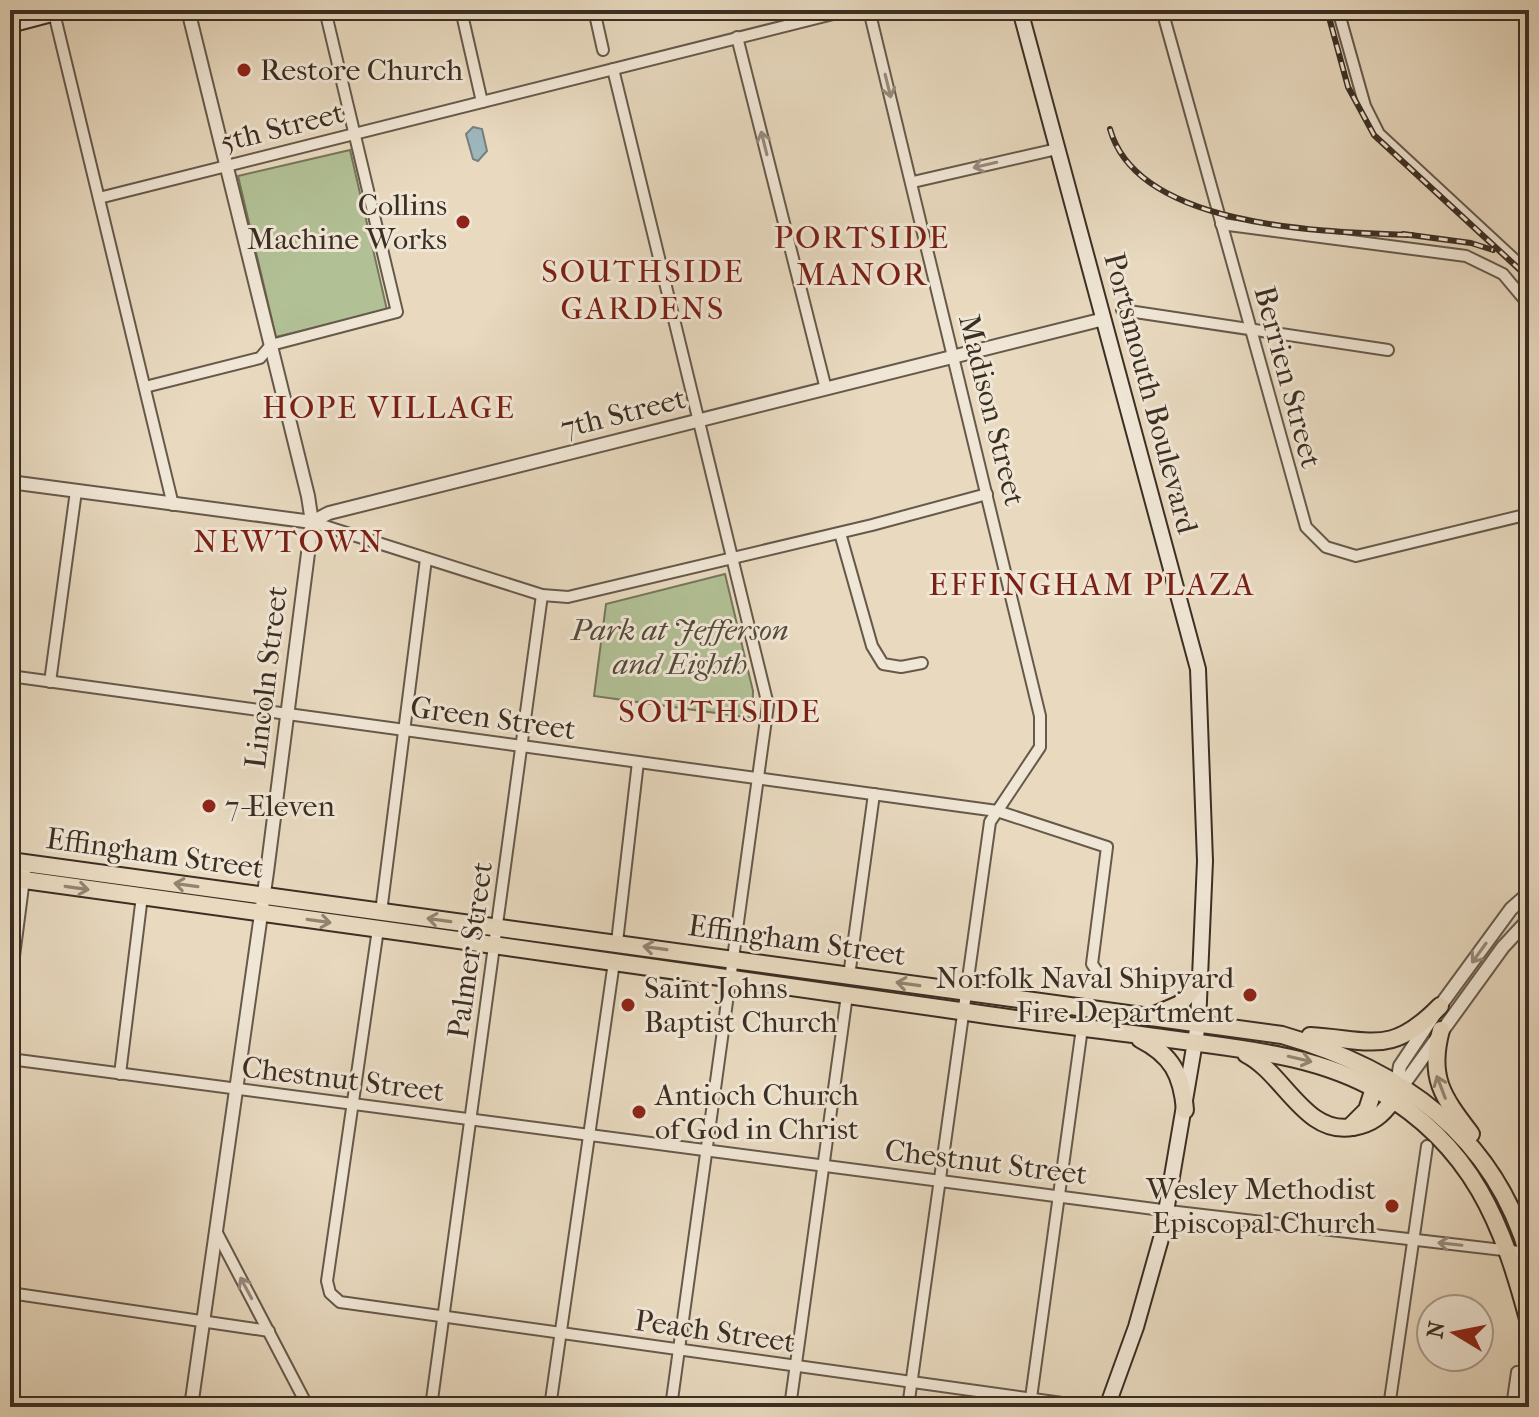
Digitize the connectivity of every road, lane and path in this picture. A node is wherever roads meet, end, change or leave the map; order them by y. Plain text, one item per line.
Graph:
1 (188, 10) edge
2 (325, 10) edge
3 (461, 10) edge
4 (594, 10) edge
5 (849, 10) edge
6 (869, 10) edge
7 (1020, 10) edge
8 (1162, 10) edge
9 (1338, 10) edge
10 (61, 12) edge
11 (10, 25) edge
12 (737, 37) junction
13 (603, 50) dead end
14 (613, 69) junction
15 (482, 102) junction
16 (355, 134) junction
17 (1057, 149) junction
18 (228, 166) junction
19 (913, 182) junction
20 (99, 198) junction
21 (1221, 224) junction
22 (1529, 273) edge
23 (1529, 305) edge
24 (1122, 310) dead end
25 (1104, 319) junction
26 (1251, 329) junction
27 (271, 345) junction
28 (1388, 350) dead end
29 (954, 357) junction
30 (145, 387) junction
31 (826, 389) junction
32 (698, 421) junction
33 (10, 482) edge
34 (76, 491) junction
35 (987, 494) junction
36 (173, 505) junction
37 (1529, 514) edge
38 (312, 522) junction
39 (840, 533) junction
40 (426, 559) junction
41 (731, 560) junction
42 (542, 595) junction
43 (922, 663) dead end
44 (10, 676) edge
45 (50, 682) junction
46 (287, 714) junction
47 (404, 730) junction
48 (522, 746) junction
49 (638, 762) junction
50 (757, 778) junction
51 (874, 794) junction
52 (997, 811) junction
53 (17, 871) edge
54 (1529, 893) edge
55 (142, 896) junction
56 (262, 904) junction
57 (1529, 919) edge
58 (380, 921) junction
59 (496, 937) junction
60 (617, 942) junction
61 (732, 959) junction
62 (614, 962) junction
63 (849, 976) junction
64 (730, 977) junction
65 (1101, 977) dead end
66 (1200, 980) junction
67 (10, 987) edge
68 (966, 992) junction
69 (847, 995) junction
70 (1440, 1006) junction
71 (963, 1012) junction
72 (1144, 1018) junction
73 (1198, 1024) junction
74 (1082, 1028) junction
75 (1441, 1030) junction
76 (1128, 1033) junction
77 (1282, 1035) junction
78 (1195, 1042) junction
79 (1220, 1046) junction
80 (10, 1059) edge
81 (1370, 1067) junction
82 (120, 1074) junction
83 (235, 1089) junction
84 (1376, 1089) junction
85 (1397, 1090) junction
86 (353, 1104) junction
87 (1185, 1110) junction
88 (470, 1119) junction
89 (1346, 1128) junction
90 (588, 1135) junction
91 (1427, 1146) dead end
92 (706, 1150) junction
93 (822, 1165) junction
94 (940, 1180) junction
95 (1059, 1196) junction
96 (1507, 1202) junction
97 (1167, 1210) junction
98 (216, 1231) junction
99 (1411, 1240) junction
100 (1510, 1251) junction
101 (1528, 1255) edge
102 (10, 1293) edge
103 (443, 1317) junction
104 (203, 1321) junction
105 (1529, 1323) edge
106 (269, 1331) junction
107 (560, 1333) junction
108 (678, 1350) junction
109 (796, 1366) junction
110 (1517, 1372) dead end
111 (912, 1382) junction
112 (1031, 1398) junction
113 (191, 1407) edge
114 (308, 1407) edge
115 (431, 1407) edge
116 (550, 1407) edge
117 (671, 1407) edge
118 (790, 1407) edge
119 (908, 1407) edge
120 (1091, 1407) edge
121 (1107, 1407) edge
122 (1389, 1407) edge
123 (1512, 1407) edge

1 - 18 street, Lincoln Street
2 - 16 street
3 - 15 street
4 - 13 street
5 - 12 street, 5th Street
6 -> 19 street, Madison Street
7 - 17 main road, Portsmouth Boulevard
8 - 21 street, Berrien Street
9 - 22 street
10 - 11 main road
10 - 20 street
12 - 14 street, 5th Street
31 -> 12 street
14 - 15 street, 5th Street
14 - 32 street
15 - 16 street, 5th Street
16 - 18 street, 5th Street
16 - 27 street
17 -> 19 street
17 - 25 main road, Portsmouth Boulevard
18 - 20 street, 5th Street
18 - 27 street, Lincoln Street
19 - 29 street, Madison Street
20 - 30 street
21 - 23 street
21 - 26 street, Berrien Street
24 - 26 street
25 - 29 street, 7th Street
25 - 66 main road, Portsmouth Boulevard
26 - 28 street
26 - 37 street, Berrien Street
27 - 30 street
27 - 38 street, Lincoln Street
29 - 31 street, 7th Street
29 - 35 street, Madison Street
30 - 36 street
31 - 32 street, 7th Street
32 - 38 street, 7th Street
32 - 41 street
33 - 34 street, 7th Street
34 - 36 street, 7th Street
34 - 45 street
35 - 39 street
35 - 52 street, Madison Street
36 - 38 street, 7th Street
38 - 40 street
38 - 46 street, Lincoln Street
39 - 41 street
39 - 43 street
40 - 42 street
40 - 47 street
41 - 42 street
41 - 50 street
42 - 48 street, Palmer Street
44 - 45 street, Green Street
45 - 46 street, Green Street
46 - 47 street, Green Street
46 - 56 street, Lincoln Street
47 - 48 street, Green Street
47 - 58 street
48 - 49 street, Green Street
48 - 59 street, Palmer Street
49 - 50 street, Green Street
49 - 60 street
50 - 51 street, Green Street
50 - 61 street
51 - 52 street, Green Street
51 - 63 street
52 - 65 street, Green Street
52 - 68 street, Madison Street
53 -> 55 main road, Effingham Street
56 -> 53 main road, Effingham Street
53 - 67 street
54 -> 70 street
55 - 56 main road, Effingham Street
55 - 82 street
56 - 58 main road, Effingham Street
56 - 83 street, Lincoln Street
57 - 75 street
58 - 59 main road, Effingham Street
58 - 86 street
59 - 60 main road, Effingham Street
59 - 62 main road, Effingham Street
59 - 88 street, Palmer Street
61 -> 60 main road, Effingham Street
61 - 63 main road, Effingham Street
61 - 64 street
62 - 64 main road, Effingham Street
62 - 90 street
68 -> 63 main road, Effingham Street
64 - 69 main road, Effingham Street
64 - 92 street
66 - 72 main road
66 - 73 main road, Portsmouth Boulevard
68 - 71 street, Madison Street
68 - 72 main road, Effingham Street
69 - 71 main road, Effingham Street
69 - 93 street
70 - 77 main road
70 - 85 street
71 - 74 main road, Effingham Street
71 - 94 street, Madison Street
72 - 73 main road, Effingham Street
73 - 77 main road, Effingham Street
73 - 78 main road, Portsmouth Boulevard
74 - 76 main road, Effingham Street
74 - 95 street
75 - 85 street
96 -> 75 main road
76 - 78 main road, Effingham Street
76 - 87 main road
77 - 81 main road, Effingham Street
78 - 79 main road, Effingham Street
78 - 87 main road, Portsmouth Boulevard
79 -> 84 main road, Effingham Street
79 - 89 main road
80 - 82 street, Chestnut Street
81 - 84 main road
81 - 85 main road, Effingham Street
82 - 83 street, Chestnut Street
83 - 86 street, Chestnut Street
83 - 98 street, Lincoln Street
84 - 85 main road, Effingham Street
84 - 89 main road
85 - 89 main road
85 - 96 main road, Effingham Street
85 - 100 main road, Effingham Street
86 - 88 street, Chestnut Street
86 - 103 street, Peach Street
87 - 97 main road, Portsmouth Boulevard
88 - 90 street, Chestnut Street
88 - 103 street, Palmer Street
90 - 92 street, Chestnut Street
90 - 107 street
91 - 99 street
92 - 93 street, Chestnut Street
92 - 108 street
93 - 94 street, Chestnut Street
93 - 109 street
94 - 95 street, Chestnut Street
94 - 111 street, Madison Street
95 - 97 street, Chestnut Street
95 - 112 street
96 - 101 main road, Effingham Street
97 - 99 street, Chestnut Street
97 - 121 main road, Portsmouth Boulevard
98 - 104 street, Lincoln Street
106 -> 98 street
100 -> 99 street, Chestnut Street
99 - 122 street
100 - 101 street, Chestnut Street
100 - 105 main road, Effingham Street
102 - 104 street
103 - 107 street, Peach Street
103 - 115 street, Palmer Street
104 - 106 street
104 - 113 street, Lincoln Street
106 - 114 street
107 - 108 street, Peach Street
107 - 116 street
108 - 109 street, Peach Street
108 - 117 street
109 - 111 street, Peach Street
109 - 118 street
110 - 123 street
111 - 112 street, Peach Street
111 - 119 street, Madison Street
112 - 120 street, Peach Street

